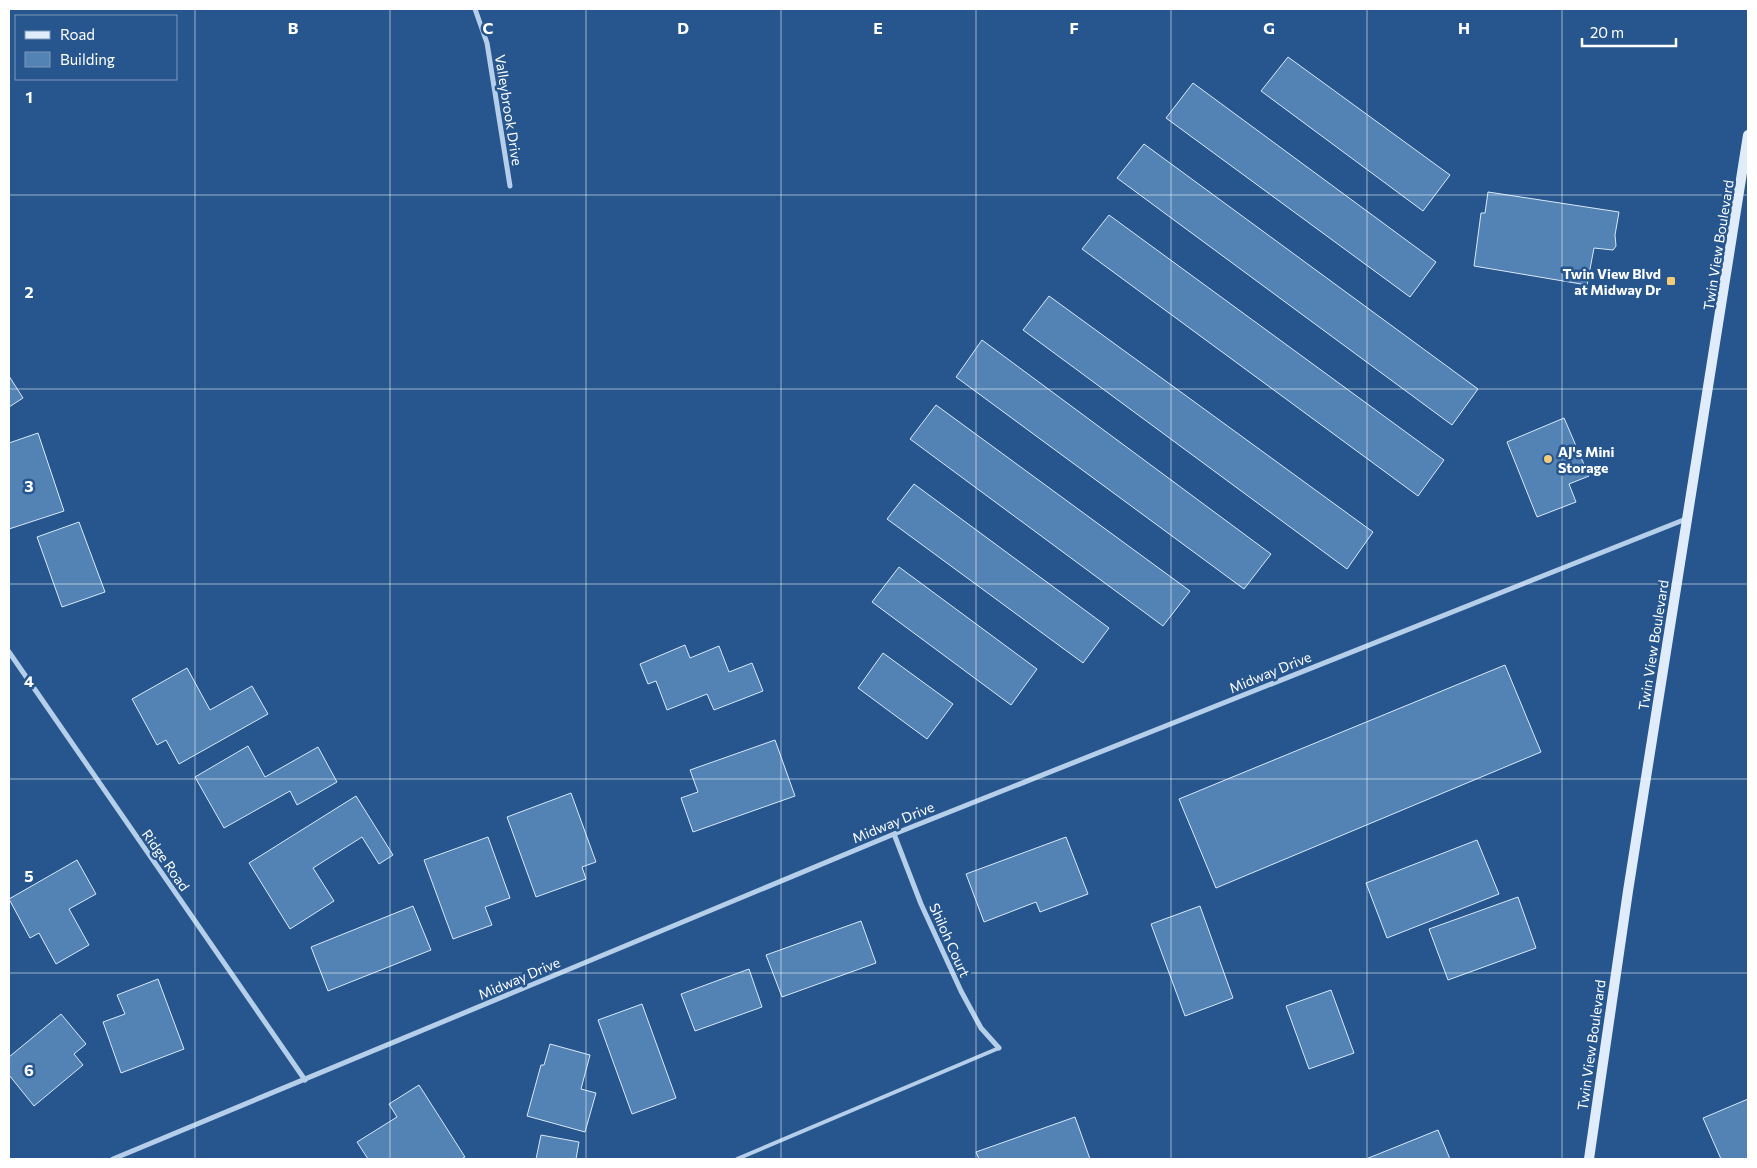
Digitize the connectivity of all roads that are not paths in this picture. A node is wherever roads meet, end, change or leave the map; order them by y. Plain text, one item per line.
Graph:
1 (475, 9) edge
2 (1748, 135) edge
3 (510, 186) dead end
4 (1687, 519) junction
5 (9, 652) edge
6 (894, 834) junction
7 (999, 1048) joint
8 (305, 1080) junction
9 (113, 1159) edge
10 (737, 1159) edge
11 (1589, 1159) edge

1 - 3 street, Valleybrook Drive
2 - 4 street, Twin View Boulevard
4 - 6 street, Midway Drive
4 - 11 street, Twin View Boulevard
5 - 8 street, Ridge Road
6 - 7 street, Shiloh Court
6 - 8 street, Midway Drive
7 - 10 lane
8 - 9 street, Midway Drive

